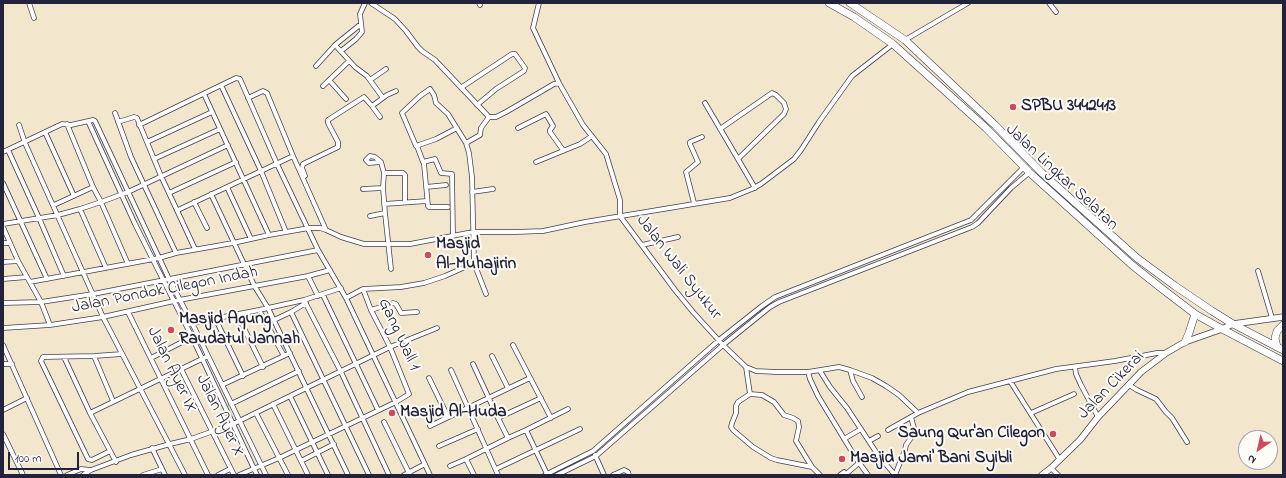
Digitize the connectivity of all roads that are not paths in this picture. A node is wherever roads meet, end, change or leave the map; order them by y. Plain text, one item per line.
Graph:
1 (29, 3) edge
2 (366, 3) edge
3 (371, 3) edge
4 (539, 3) edge
5 (829, 3) edge
6 (850, 3) edge
7 (968, 3) edge
8 (1049, 3) edge
9 (1056, 12) dead end
10 (34, 18) dead end
11 (360, 24) junction
12 (905, 40) junction
13 (893, 44) junction
14 (335, 45) junction
15 (341, 51) junction
16 (349, 60) junction
17 (316, 66) dead end
18 (386, 69) dead end
19 (329, 80) junction
20 (370, 80) junction
21 (559, 83) junction
22 (221, 85) junction
23 (323, 86) dead end
24 (462, 87) junction
25 (396, 90) dead end
26 (204, 94) junction
27 (248, 98) junction
28 (383, 98) junction
29 (346, 99) dead end
30 (705, 103) dead end
31 (477, 105) junction
32 (372, 106) junction
33 (212, 112) junction
34 (115, 113) dead end
35 (380, 117) dead end
36 (489, 117) junction
37 (90, 120) junction
38 (118, 122) junction
39 (67, 124) junction
40 (19, 125) dead end
41 (139, 125) junction
42 (457, 128) junction
43 (518, 128) dead end
44 (220, 129) junction
45 (720, 129) junction
46 (45, 132) junction
47 (592, 136) junction
48 (702, 138) dead end
49 (147, 142) junction
50 (25, 143) junction
51 (466, 143) junction
52 (228, 145) junction
53 (417, 146) junction
54 (8, 150) junction
55 (563, 150) junction
56 (3, 152) edge
57 (293, 156) junction
58 (738, 159) junction
59 (154, 160) junction
60 (236, 162) junction
61 (381, 162) dead end
62 (536, 162) dead end
63 (277, 164) junction
64 (424, 164) dead end
65 (1035, 166) junction
66 (1027, 170) junction
67 (261, 171) junction
68 (384, 173) junction
69 (161, 176) junction
70 (244, 179) junction
71 (3, 183) edge
72 (144, 185) junction
73 (446, 185) dead end
74 (307, 186) junction
75 (93, 187) junction
76 (227, 187) junction
77 (426, 187) junction
78 (383, 188) junction
79 (755, 188) junction
80 (363, 189) dead end
81 (493, 189) dead end
82 (128, 192) junction
83 (472, 192) junction
84 (169, 193) junction
85 (211, 194) junction
86 (121, 195) junction
87 (74, 196) junction
88 (427, 201) junction
89 (101, 202) junction
90 (194, 202) junction
91 (405, 202) junction
92 (694, 203) junction
93 (384, 204) junction
94 (54, 205) junction
95 (448, 207) dead end
96 (80, 209) junction
97 (178, 210) junction
98 (385, 213) junction
99 (58, 215) junction
100 (370, 216) dead end
101 (620, 216) junction
102 (39, 218) junction
103 (20, 222) junction
104 (3, 226) edge
105 (207, 228) dead end
106 (309, 228) junction
107 (326, 230) junction
108 (286, 232) junction
109 (473, 232) junction
110 (268, 234) junction
111 (453, 236) junction
112 (678, 237) dead end
113 (251, 239) junction
114 (3, 243) edge
115 (10, 243) junction
116 (233, 243) junction
117 (388, 243) junction
118 (642, 245) junction
119 (195, 249) junction
120 (318, 250) junction
121 (176, 253) junction
122 (152, 258) junction
123 (159, 258) junction
124 (18, 261) junction
125 (3, 262) edge
126 (474, 263) junction
127 (128, 264) junction
128 (244, 264) junction
129 (106, 268) junction
130 (391, 269) dead end
131 (330, 270) junction
132 (1258, 271) dead end
133 (84, 272) junction
134 (64, 276) junction
135 (308, 276) junction
136 (27, 277) junction
137 (3, 279) edge
138 (47, 279) junction
139 (169, 279) junction
140 (163, 280) junction
141 (30, 282) junction
142 (255, 287) junction
143 (341, 288) junction
144 (363, 289) junction
145 (93, 294) junction
146 (324, 294) junction
147 (486, 294) dead end
148 (318, 296) junction
149 (346, 298) junction
150 (180, 300) junction
151 (174, 301) junction
152 (41, 302) junction
153 (305, 302) junction
154 (3, 303) edge
155 (268, 308) junction
156 (259, 310) junction
157 (371, 310) junction
158 (128, 312) junction
159 (291, 312) junction
160 (417, 312) dead end
161 (237, 314) junction
162 (1195, 314) junction
163 (103, 317) junction
164 (1283, 317) edge
165 (215, 318) junction
166 (1272, 318) junction
167 (274, 320) junction
168 (192, 323) junction
169 (1233, 324) junction
170 (50, 325) junction
171 (186, 325) junction
172 (1283, 325) edge
173 (3, 328) edge
174 (436, 328) dead end
175 (1222, 329) junction
176 (192, 337) junction
177 (719, 340) junction
178 (1185, 342) junction
179 (3, 345) edge
180 (723, 345) junction
181 (513, 346) dead end
182 (390, 347) junction
183 (1280, 348) edge
184 (290, 353) junction
185 (1166, 353) junction
186 (122, 354) junction
187 (374, 355) junction
188 (94, 356) junction
189 (208, 356) junction
190 (284, 356) junction
191 (492, 356) dead end
192 (64, 357) junction
193 (151, 358) junction
194 (202, 359) junction
195 (1283, 361) edge
196 (3, 364) edge
197 (12, 364) junction
198 (356, 364) junction
199 (473, 364) dead end
200 (262, 367) junction
201 (746, 367) junction
202 (1075, 367) junction
203 (181, 369) junction
204 (451, 370) dead end
205 (850, 370) junction
206 (299, 371) junction
207 (820, 371) junction
208 (340, 372) junction
209 (808, 372) junction
210 (243, 376) junction
211 (161, 378) junction
212 (429, 378) dead end
213 (530, 378) junction
214 (323, 380) junction
215 (1010, 381) junction
216 (1129, 384) junction
217 (222, 385) junction
218 (140, 388) junction
219 (307, 388) junction
220 (508, 388) junction
221 (750, 394) junction
222 (1074, 394) dead end
223 (290, 396) junction
224 (862, 397) dead end
225 (27, 398) junction
226 (488, 398) junction
227 (541, 398) junction
228 (113, 401) junction
229 (396, 402) junction
230 (231, 404) junction
231 (274, 404) junction
232 (468, 408) junction
233 (568, 409) dead end
234 (3, 410) edge
235 (378, 410) junction
236 (90, 413) junction
237 (256, 413) junction
238 (918, 413) junction
239 (1031, 413) junction
240 (911, 417) junction
241 (1098, 417) junction
242 (361, 418) junction
243 (448, 418) junction
244 (498, 418) junction
245 (551, 418) junction
246 (239, 421) junction
247 (384, 422) dead end
248 (233, 424) junction
249 (345, 426) junction
250 (430, 426) dead end
251 (478, 429) junction
252 (580, 429) dead end
253 (861, 429) junction
254 (526, 430) junction
255 (888, 430) dead end
256 (615, 431) junction
257 (212, 432) junction
258 (3, 434) edge
259 (329, 434) junction
260 (619, 436) junction
261 (878, 436) dead end
262 (508, 438) junction
263 (192, 439) junction
264 (844, 439) junction
265 (869, 441) junction
266 (313, 442) junction
267 (1187, 442) dead end
268 (170, 444) junction
269 (334, 444) junction
270 (439, 446) dead end
271 (152, 448) junction
272 (487, 449) junction
273 (296, 450) junction
274 (535, 450) junction
275 (593, 451) junction
276 (110, 452) junction
277 (318, 453) junction
278 (596, 456) junction
279 (279, 458) junction
280 (466, 459) junction
281 (1060, 460) junction
282 (301, 461) junction
283 (116, 462) junction
284 (859, 463) junction
285 (425, 464) junction
286 (261, 465) junction
287 (450, 466) dead end
288 (812, 467) junction
289 (254, 468) junction
290 (1051, 468) junction
291 (162, 469) junction
292 (230, 469) junction
293 (496, 469) junction
294 (91, 470) junction
295 (554, 470) junction
296 (410, 474) edge
297 (546, 474) edge
298 (846, 474) edge
299 (23, 475) edge
300 (61, 475) edge
301 (67, 475) edge
302 (83, 475) edge
303 (143, 475) edge
304 (165, 475) edge
305 (185, 475) edge
306 (208, 475) edge
307 (218, 475) edge
308 (234, 475) edge
309 (239, 475) edge
310 (257, 475) edge
311 (266, 475) edge
312 (288, 475) edge
313 (308, 475) edge
314 (328, 475) edge
315 (348, 475) edge
316 (369, 475) edge
317 (389, 475) edge
318 (404, 475) edge
319 (430, 475) edge
320 (474, 475) edge
321 (498, 475) edge
322 (556, 475) edge
323 (604, 475) edge
324 (613, 475) edge
325 (629, 475) edge
326 (820, 475) edge
327 (840, 475) edge
328 (868, 475) edge
329 (895, 475) edge
330 (1042, 475) edge
331 (1058, 475) edge

1 - 10 street
2 - 11 street
3 - 24 street
4 - 21 street, Jalan Wali Syukur
5 - 13 highway, Jalan Lingkar Selatan
6 - 12 highway, Jalan Lingkar Selatan
7 - 12 street
8 - 9 street
11 - 14 street
11 - 15 street
12 - 65 highway, Jalan Lingkar Selatan
13 - 66 highway, Jalan Lingkar Selatan
13 - 79 street
14 - 15 street
14 - 17 street
15 - 16 street
16 - 19 street
16 - 20 street
18 - 20 street
19 - 23 street
19 - 29 street
20 - 28 street
21 - 36 street
21 - 47 street, Jalan Wali Syukur
22 - 26 street
22 - 27 street
22 - 67 street
24 - 31 street
24 - 31 street
25 - 28 street
26 - 33 street
26 - 41 street
27 - 57 street
27 - 63 street
28 - 32 street
30 - 45 street
31 - 36 street
32 - 35 street
32 - 74 street
33 - 44 street
33 - 49 street
34 - 38 street
36 - 51 street
37 - 39 street
37 - 82 street
37 - 86 street
38 - 41 street
38 - 72 street
39 - 46 street
39 - 75 street
40 - 50 street
41 - 49 street
42 - 51 street
42 - 53 street
42 - 53 street
43 - 55 street
44 - 52 street
44 - 59 street
45 - 58 street
45 - 58 street
46 - 50 street
46 - 87 street
47 - 55 street
47 - 101 street, Jalan Wali Syukur
48 - 92 street
49 - 59 street
50 - 54 street
50 - 94 street
51 - 83 street
52 - 60 street
52 - 69 street
53 - 111 street
54 - 56 street
54 - 102 street
55 - 62 street
57 - 63 street
57 - 74 street
58 - 79 street
59 - 69 street
60 - 70 street
60 - 84 street
61 - 68 street
63 - 67 street
63 - 106 street
64 - 77 street
65 - 66 street
65 - 66 street
65 - 169 highway, Jalan Lingkar Selatan
66 - 162 highway, Jalan Lingkar Selatan
66 - 177 street
66 - 180 street
67 - 70 street
67 - 108 street
68 - 78 street
68 - 91 street
69 - 72 street
69 - 84 street
70 - 76 street
70 - 110 street
71 - 103 street
72 - 82 street
72 - 121 street
73 - 77 street
74 - 107 street
75 - 87 street
75 - 89 street
76 - 85 street
76 - 113 street
77 - 88 street
78 - 80 street
78 - 93 street
79 - 92 street
81 - 83 street
82 - 86 street
82 - 123 street
83 - 109 street
84 - 97 street
85 - 90 street
85 - 116 street
86 - 89 street
86 - 122 street
87 - 94 street
88 - 91 street
88 - 95 street
89 - 96 street
89 - 127 street
90 - 97 street
90 - 105 street
91 - 93 street
92 - 101 street
93 - 98 street
94 - 99 street
96 - 99 street
96 - 129 street
97 - 119 street
98 - 100 street
98 - 117 street
99 - 102 street
99 - 133 street
101 - 109 street
101 - 118 street, Jalan Wali Syukur
102 - 103 street
102 - 134 street
103 - 104 street
103 - 138 street
104 - 115 street
106 - 107 street
106 - 108 street
106 - 120 street
107 - 117 street
108 - 110 street
109 - 111 street
109 - 126 street
110 - 113 street
111 - 117 street
112 - 118 street
113 - 116 street
114 - 115 street
115 - 124 street
116 - 119 street
116 - 128 street
117 - 130 street
118 - 177 street, Jalan Wali Syukur
119 - 121 street
120 - 128 street
120 - 131 street
121 - 123 street
122 - 123 street
122 - 127 street
122 - 140 street
123 - 139 street
124 - 125 street
124 - 136 street
126 - 144 street
126 - 147 street
127 - 129 street
128 - 139 street
128 - 142 street
129 - 133 street
131 - 135 street, Jalan Pondok Cilegon Indah
131 - 143 street
132 - 166 street
133 - 134 street
133 - 145 street
134 - 138 street
135 - 142 street, Jalan Pondok Cilegon Indah
135 - 148 street
136 - 137 street
136 - 141 street
138 - 141 street
139 - 140 street
139 - 150 street
140 - 145 street
140 - 151 street
141 - 152 street
142 - 150 street, Jalan Pondok Cilegon Indah
142 - 155 street
143 - 146 street
143 - 149 street
144 - 149 street
144 - 157 street, Gang Wall 1
145 - 152 street
145 - 163 street
146 - 148 street
146 - 198 street
148 - 153 street
149 - 187 street
150 - 151 street, Jalan Pondok Cilegon Indah
150 - 168 street
151 - 158 street, Jalan Pondok Cilegon Indah
151 - 171 street
152 - 154 street
152 - 170 street
153 - 155 street
153 - 159 street
153 - 208 street
155 - 156 street
155 - 167 street
156 - 161 street
156 - 190 street
157 - 160 street
157 - 182 street, Gang Wall 1
158 - 163 street, Jalan Pondok Cilegon Indah
158 - 193 street, Jalan Ayer IX
159 - 167 street
159 - 214 street
161 - 165 street
161 - 200 street
162 - 175 highway, Jalan Lingkar Selatan
162 - 178 highway
163 - 170 street, Jalan Pondok Cilegon Indah
163 - 186 street
164 - 166 street, Jalan Cikerai
165 - 168 street
165 - 210 street
166 - 169 street, Jalan Cikerai
167 - 184 street
168 - 171 street
168 - 189 street
169 - 175 street, Jalan Cikerai
169 - 183 highway, Jalan Lingkar Selatan
170 - 173 street, Jalan Pondok Cilegon Indah
171 - 176 street
172 - 183 highway
174 - 182 street
175 - 178 street, Jalan Cikerai
175 - 195 highway, Jalan Lingkar Selatan
176 - 193 street
176 - 194 street
177 - 180 street, Jalan Wali Syukur
177 - 256 street
178 - 185 street, Jalan Cikerai
179 - 197 street
180 - 201 street, Jalan Wali Syukur
180 - 260 street
181 - 213 street
182 - 187 street
182 - 229 street, Gang Wall 1
184 - 190 street
184 - 206 street
185 - 202 street
185 - 216 street, Jalan Cikerai
186 - 188 street
186 - 218 street
187 - 198 street
187 - 229 street
188 - 192 street
188 - 228 street
189 - 194 street
189 - 217 street
190 - 200 street
191 - 220 street
192 - 236 street
192 - 276 street
193 - 211 street, Jalan Ayer IX
194 - 203 street
194 - 248 street
196 - 197 street
197 - 225 street
198 - 208 street
198 - 235 street
199 - 226 street
200 - 210 street
201 - 209 street
201 - 221 street
202 - 215 street
202 - 241 street
203 - 211 street
203 - 257 street, Jalan Ayer X
204 - 232 street
205 - 207 street
205 - 224 street
205 - 238 street
206 - 219 street
206 - 230 street
207 - 209 street
207 - 253 street
208 - 214 street
208 - 242 street
209 - 264 street
210 - 217 street
211 - 218 street
211 - 263 street, Jalan Ayer IX
212 - 243 street
213 - 220 street
213 - 227 street
214 - 219 street
214 - 249 street
215 - 238 street
215 - 239 street
216 - 241 street, Jalan Cikerai
216 - 267 street
217 - 230 street
218 - 228 street
218 - 268 street
219 - 223 street
219 - 259 street
220 - 226 street
221 - 288 street
221 - 288 street
222 - 239 street
223 - 231 street
223 - 266 street
225 - 234 street
225 - 300 street
226 - 232 street
226 - 244 street
227 - 244 street
227 - 245 street
228 - 236 street
229 - 235 street
229 - 285 street
230 - 246 street
231 - 237 street
231 - 273 street
232 - 243 street
232 - 251 street
233 - 245 street
235 - 242 street
236 - 276 street
237 - 246 street
237 - 279 street
238 - 240 street
239 - 281 street
240 - 255 street
240 - 329 street
241 - 281 street, Jalan Cikerai
242 - 249 street
242 - 317 street
243 - 250 street
244 - 262 street
245 - 254 street
246 - 248 street
246 - 286 street
247 - 296 street
248 - 257 street
248 - 289 street
249 - 259 street
249 - 316 street
251 - 270 street
251 - 272 street
252 - 274 street
253 - 264 street
253 - 265 street
254 - 262 street
254 - 274 street
256 - 260 street
256 - 275 street
257 - 263 street
257 - 292 street, Jalan Ayer X
258 - 299 street
259 - 266 street
259 - 269 street
260 - 278 street
261 - 265 street
262 - 272 street
263 - 268 street
263 - 306 street, Jalan Ayer IX
264 - 284 street
265 - 329 street
266 - 273 street
266 - 277 street
268 - 271 street
268 - 305 street
269 - 277 street
269 - 315 street
271 - 283 street
271 - 291 street
272 - 280 street
272 - 293 street
273 - 279 street
273 - 282 street
274 - 293 street
274 - 297 street
275 - 278 street
275 - 295 street
276 - 283 street
277 - 282 street
277 - 314 street
278 - 322 street
278 - 323 street
279 - 286 street
279 - 312 street
280 - 287 street
280 - 320 street
281 - 290 street, Jalan Cikerai
282 - 313 street
283 - 294 street
284 - 298 street
284 - 328 street
285 - 296 street
285 - 319 street
286 - 289 street
286 - 311 street
288 - 326 street
289 - 309 street
289 - 310 street
290 - 330 street, Jalan Cikerai
290 - 331 street
291 - 303 street
291 - 304 street
292 - 307 street
292 - 308 street, Jalan Ayer X
293 - 321 street
294 - 301 street
294 - 302 street
295 - 297 street
295 - 322 street
296 - 318 street
298 - 327 street
324 - 325 street

